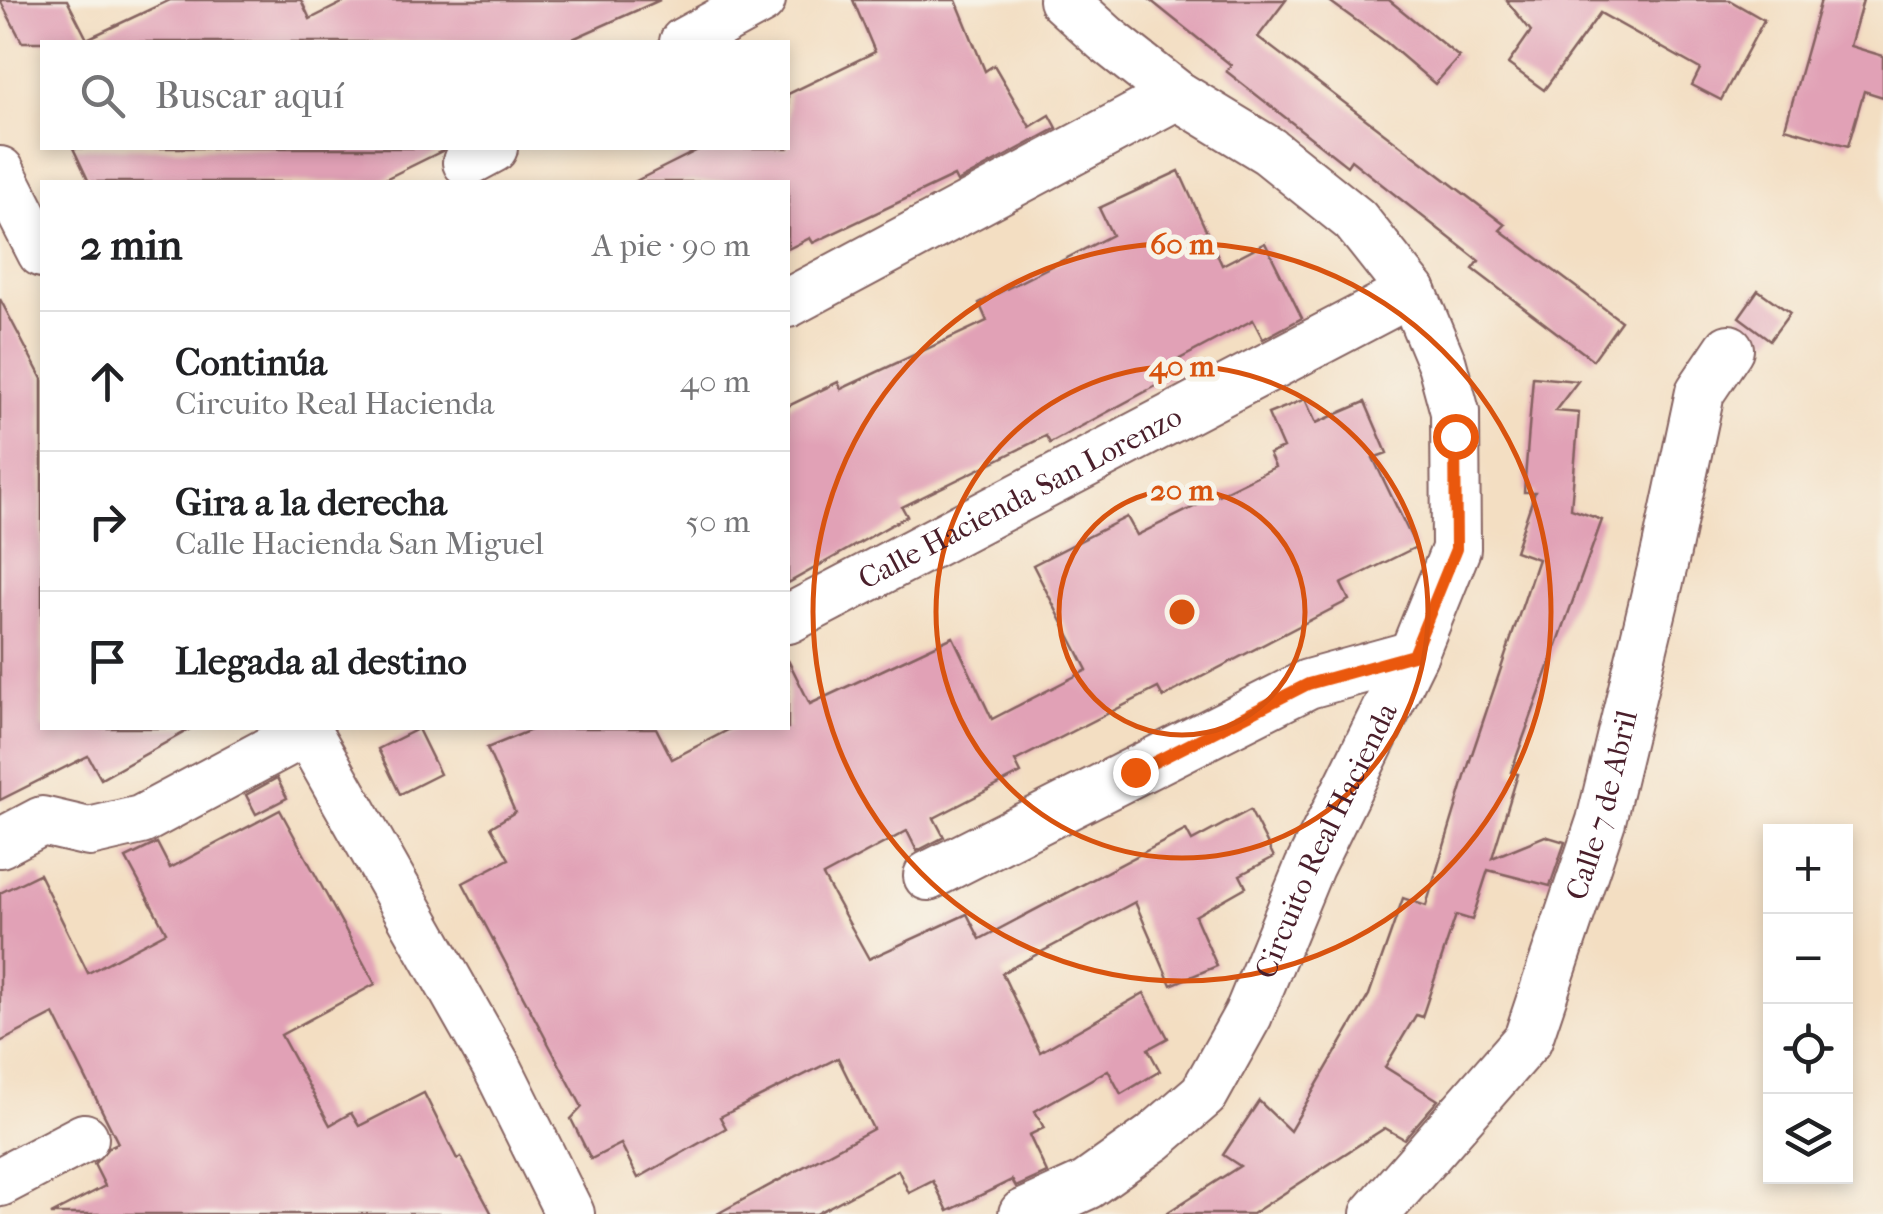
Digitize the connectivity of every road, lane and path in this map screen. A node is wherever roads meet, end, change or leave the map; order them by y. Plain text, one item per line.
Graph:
1 (762, 0) edge
2 (1063, 0) edge
3 (688, 40) edge
4 (1176, 95) junction
5 (3, 186) edge
6 (40, 250) edge
7 (1412, 292) junction
8 (790, 302) edge
9 (1729, 348) dead end
10 (790, 618) edge
11 (1413, 655) junction
12 (306, 730) edge
13 (0, 843) edge
14 (928, 876) dead end
15 (84, 1138) dead end
16 (0, 1182) edge
17 (570, 1214) edge
18 (1022, 1214) edge
19 (1375, 1214) edge

1 - 3 street
2 - 4 street, Circuito Real Hacienda
4 - 7 street, Circuito Real Hacienda
4 - 8 street
5 - 6 street
7 - 10 street, Calle Hacienda San Lorenzo
7 - 11 street, Circuito Real Hacienda
9 - 19 street, Calle 7 de Abril
11 - 14 street
11 - 18 street, Circuito Real Hacienda
12 - 13 street
12 - 17 street
15 - 16 street

